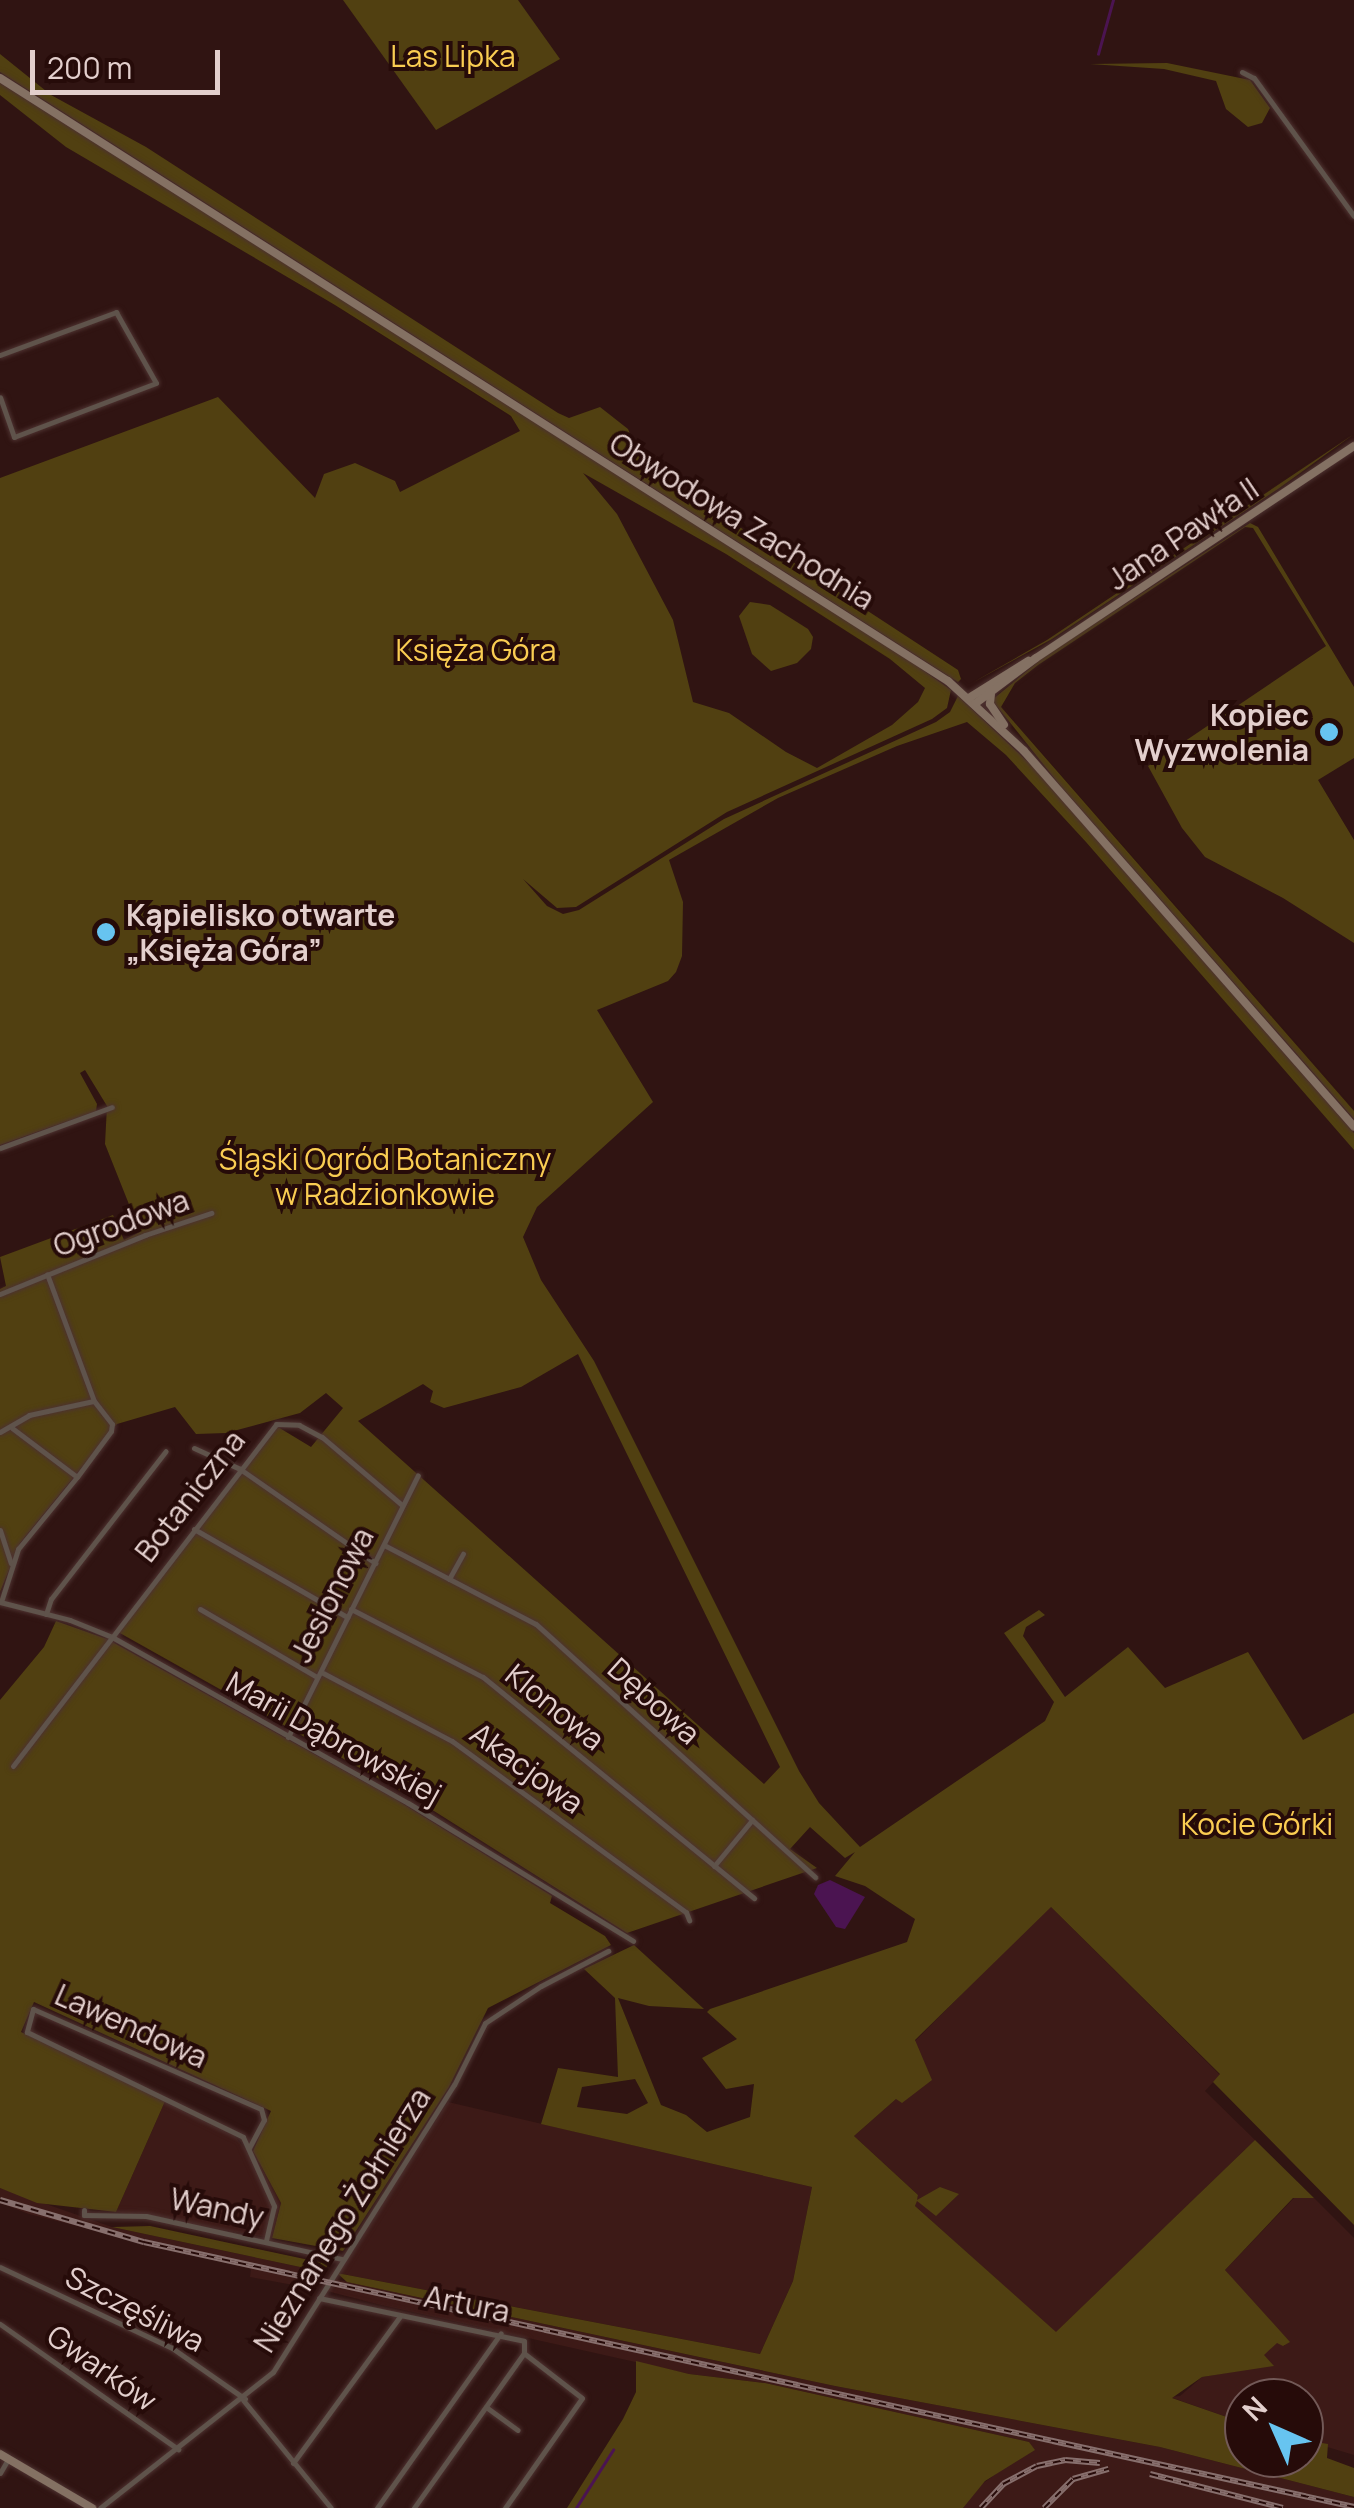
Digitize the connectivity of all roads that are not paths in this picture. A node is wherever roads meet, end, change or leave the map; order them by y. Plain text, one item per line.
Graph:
1 (1242, 72) dead end
2 (0, 78) edge
3 (1354, 216) edge
4 (0, 355) edge
5 (0, 396) edge
6 (11, 428) junction
7 (0, 432) edge
8 (1354, 446) edge
9 (1036, 658) junction
10 (992, 691) junction
11 (972, 701) junction
12 (1021, 748) junction
13 (112, 1107) dead end
14 (1354, 1126) edge
15 (0, 1148) edge
16 (211, 1213) dead end
17 (47, 1274) junction
18 (0, 1294) edge
19 (94, 1401) junction
20 (12, 1428) junction
21 (0, 1432) edge
22 (194, 1448) dead end
23 (166, 1451) dead end
24 (240, 1469) junction
25 (418, 1475) dead end
26 (76, 1477) junction
27 (402, 1505) junction
28 (194, 1529) junction
29 (0, 1530) edge
30 (384, 1545) junction
31 (462, 1554) dead end
32 (375, 1564) junction
33 (12, 1566) junction
34 (449, 1579) junction
35 (0, 1602) edge
36 (200, 1609) dead end
37 (351, 1610) junction
38 (46, 1614) junction
39 (347, 1617) junction
40 (112, 1636) junction
41 (320, 1675) junction
42 (288, 1737) junction
43 (12, 1766) dead end
44 (752, 1820) junction
45 (714, 1866) junction
46 (816, 1877) dead end
47 (754, 1898) dead end
48 (690, 1920) dead end
49 (633, 1940) dead end
50 (608, 1952) dead end
51 (249, 2148) junction
52 (84, 2210) dead end
53 (266, 2242) junction
54 (343, 2259) junction
55 (0, 2267) edge
56 (319, 2298) junction
57 (401, 2315) junction
58 (0, 2324) edge
59 (502, 2333) junction
60 (524, 2353) junction
61 (244, 2400) junction
62 (486, 2408) junction
63 (518, 2430) dead end
64 (178, 2449) junction
65 (4, 2457) edge
66 (293, 2463) junction
67 (0, 2473) edge
68 (92, 2508) edge
69 (100, 2508) edge
70 (330, 2508) edge
71 (377, 2508) edge
72 (414, 2508) edge
73 (505, 2508) edge

1 - 3 street
2 - 11 main road, Obwodowa Zachodnia
4 - 6 street
5 - 6 street
6 - 7 street
8 - 9 main road, Jana Pawła II
9 - 10 main road, Jana Pawła II
9 - 11 main road, Jana Pawła II
10 - 11 main road, Jana Pawła II
10 - 12 main road
11 - 12 main road, Obwodowa Zachodnia
12 - 14 main road, Obwodowa Zachodnia
13 - 15 street
16 - 17 street, Ogrodowa
17 - 18 street, Ogrodowa
17 - 19 street, Ogrodowa
19 - 20 street
19 - 26 street, Ogrodowa
20 - 21 street
20 - 26 street
22 - 24 street
23 - 38 street
24 - 27 street, Botaniczna
24 - 28 street, Botaniczna
24 - 32 street
25 - 27 street, Jesionowa
26 - 33 street, Ogrodowa
27 - 30 street, Jesionowa
28 - 39 street
28 - 40 street, Botaniczna
29 - 33 street
30 - 32 street, Jesionowa
30 - 34 street, Dębowa
31 - 34 street
32 - 37 street, Jesionowa
33 - 35 street, Ogrodowa
34 - 44 street, Dębowa
35 - 38 street, Marii Dąbrowskiej
36 - 41 street, Akacjowa
37 - 39 street, Jesionowa
37 - 45 street, Klonowa
38 - 40 street, Marii Dąbrowskiej
39 - 41 street, Jesionowa
40 - 42 street, Marii Dąbrowskiej
40 - 43 street, Botaniczna
41 - 42 street, Jesionowa
41 - 48 street, Akacjowa
42 - 49 street, Marii Dąbrowskiej
44 - 45 street
44 - 46 street, Dębowa
45 - 47 street, Klonowa
50 - 54 street, Nieznanego Żołnierza
51 - 51 street, Lawendowa
51 - 53 street, Lawendowa
52 - 53 street, Wandy
53 - 54 street, Wandy
54 - 56 street, Nieznanego Żołnierza
55 - 61 street, Szczęśliwa
56 - 57 street, Artura
56 - 61 street, Nieznanego Żołnierza
57 - 59 street, Artura
57 - 66 street
58 - 64 street, Gwarków
59 - 60 street, Artura
59 - 71 street
60 - 62 street, Artura
60 - 73 street
61 - 64 street, Nieznanego Żołnierza
61 - 66 street, Szczęśliwa
62 - 63 street
62 - 72 street, Artura
64 - 69 street, Nieznanego Żołnierza
65 - 67 street
65 - 68 main road
66 - 70 street, Szczęśliwa

